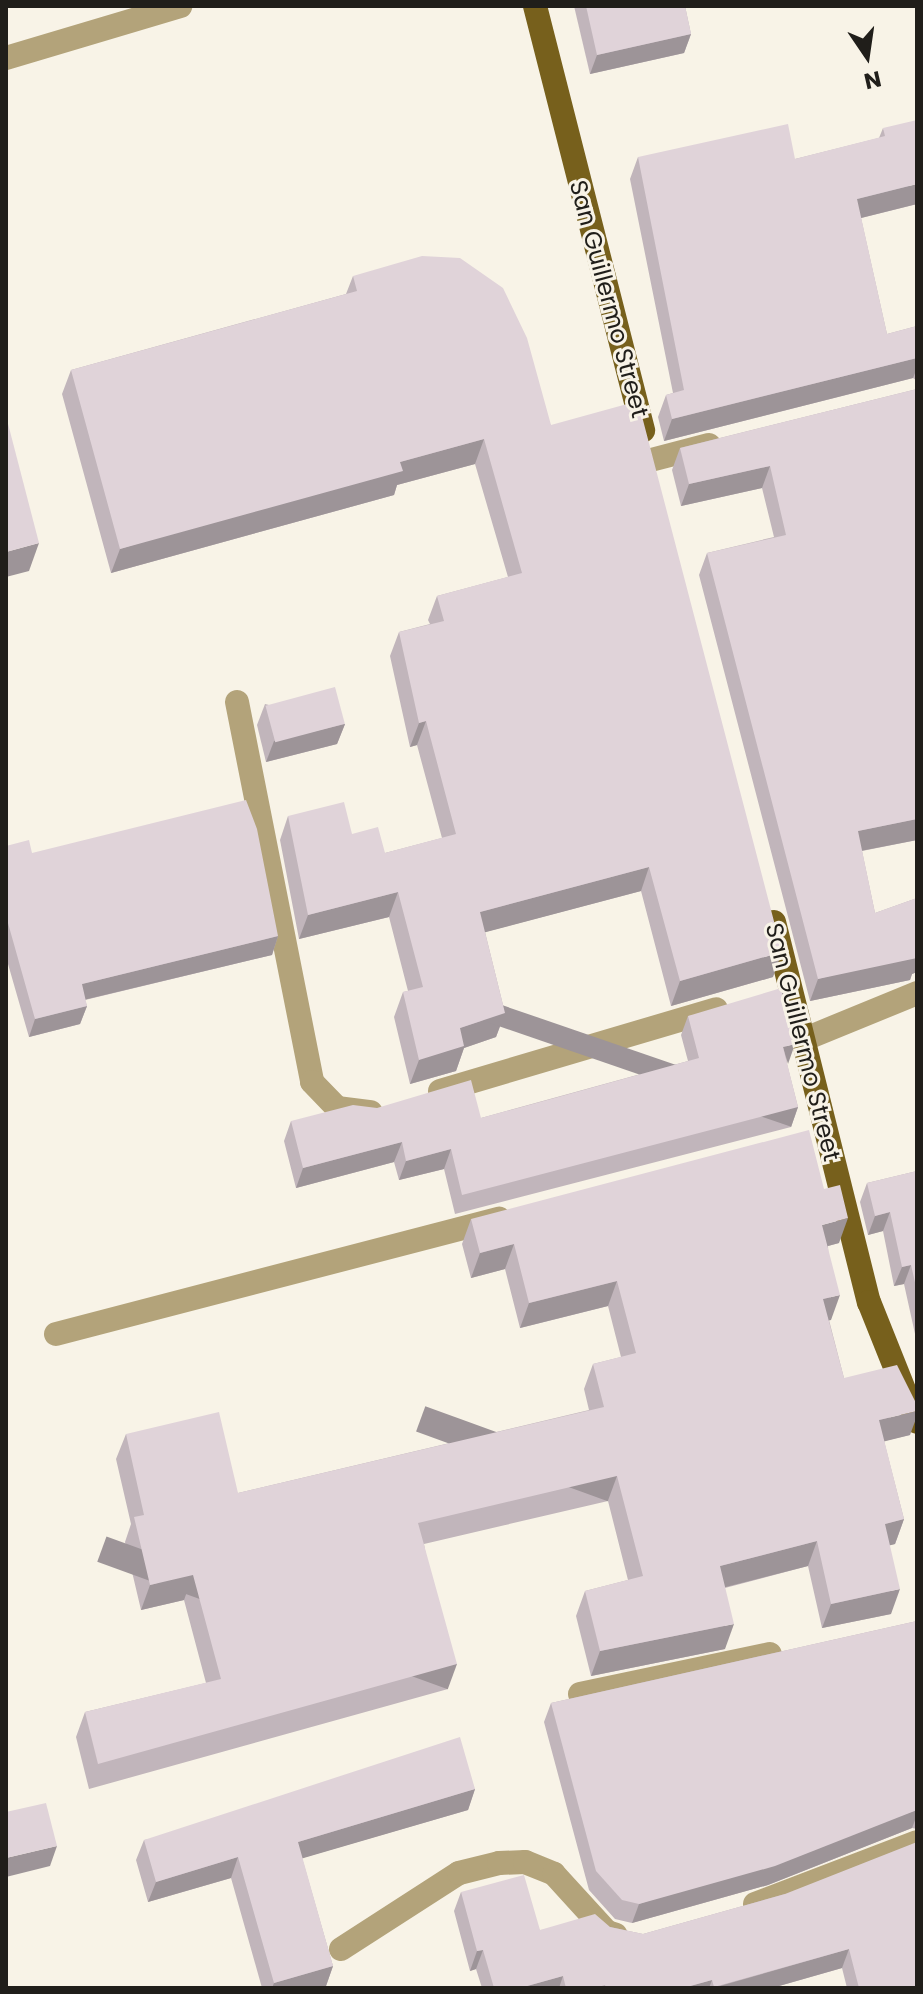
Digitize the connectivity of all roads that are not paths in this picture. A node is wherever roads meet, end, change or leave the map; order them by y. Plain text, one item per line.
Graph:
1 (180, 6) edge
2 (535, 6) edge
3 (6, 58) edge
4 (738, 438) edge
5 (651, 460) junction
6 (659, 489) edge
7 (237, 702) dead end
8 (767, 899) edge
9 (791, 987) junction
10 (917, 993) edge
11 (805, 1039) junction
12 (827, 1133) junction
13 (800, 1140) edge
14 (526, 1212) edge
15 (56, 1334) dead end
16 (917, 1422) edge
17 (795, 1649) edge
18 (580, 1694) edge
19 (917, 1842) edge
20 (728, 1912) edge
21 (643, 1937) edge
22 (341, 1949) dead end

1 - 3 street
2 - 5 main road, San Guillermo Street
4 - 5 street
5 - 6 main road, San Guillermo Street
7 - 9 street
8 - 9 main road, San Guillermo Street
9 - 11 main road, San Guillermo Street
10 - 11 street
11 - 12 main road, San Guillermo Street
12 - 13 street
12 - 16 main road, San Guillermo Street
14 - 15 street
17 - 18 street
19 - 20 street
21 - 22 street

